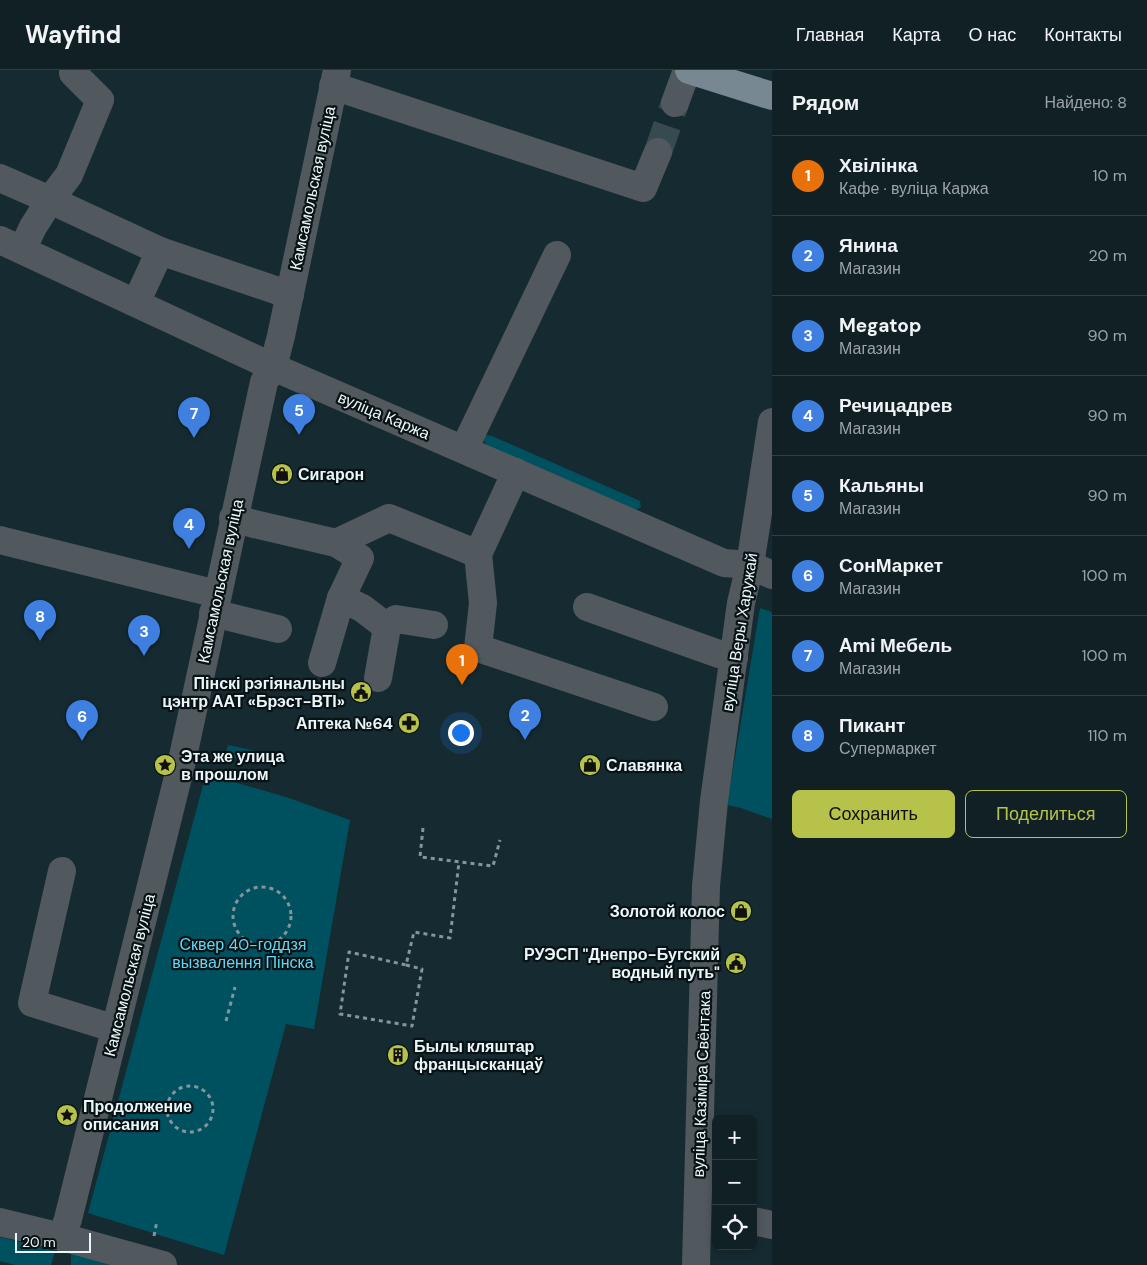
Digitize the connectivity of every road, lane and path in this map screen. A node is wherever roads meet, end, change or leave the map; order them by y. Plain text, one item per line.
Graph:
1 (75, 70) edge
2 (688, 70) edge
3 (335, 78) edge
4 (772, 96) edge
5 (675, 103) tunnel mouth
6 (658, 152) tunnel mouth
7 (0, 178) edge
8 (50, 200) junction
9 (11, 245) edge
10 (160, 251) junction
11 (557, 255) dead end
12 (290, 295) junction
13 (136, 303) junction
14 (273, 368) junction
15 (772, 422) edge
16 (464, 449) junction
17 (516, 472) junction
18 (233, 518) junction
19 (0, 540) edge
20 (336, 543) junction
21 (478, 554) junction
22 (761, 570) edge
23 (341, 598) junction
24 (215, 604) junction
25 (587, 608) dead end
26 (434, 625) dead end
27 (387, 626) junction
28 (278, 629) dead end
29 (734, 658) junction
30 (322, 663) dead end
31 (378, 678) dead end
32 (654, 707) dead end
33 (423, 828) dead end
34 (500, 840) dead end
35 (709, 843) joint
36 (459, 862) junction
37 (62, 872) dead end
38 (282, 938) joint
39 (406, 965) junction
40 (235, 987) dead end
41 (226, 1021) dead end
42 (116, 1029) junction
43 (181, 1130) joint
44 (757, 1221) edge
45 (0, 1222) edge
46 (772, 1225) edge
47 (62, 1237) junction
48 (163, 1265) edge
49 (696, 1265) edge

1 - 8 street
2 - 4 main road
2 - 5 street
3 - 6 street
3 - 12 street, Камсамольская вуліца
7 - 8 street
8 - 9 street
8 - 10 street
9 - 13 street, вуліца Каржа
10 - 12 street
10 - 13 street
11 - 16 street
12 - 14 street, Камсамольская вуліца
13 - 14 street, вуліца Каржа
14 - 16 street, вуліца Каржа
14 - 18 street, Камсамольская вуліца
15 - 22 street, вуліца Веры Харужай
16 - 17 street, вуліца Каржа
17 - 21 street
17 - 22 street, вуліца Каржа
18 - 20 street
18 - 24 street, Камсамольская вуліца
19 - 24 street
20 - 21 street
20 - 23 street
21 - 32 street
22 - 29 street, вуліца Веры Харужай
23 - 27 street
23 - 30 street
24 - 28 street
24 - 42 street, Камсамольская вуліца
25 - 29 street
26 - 27 street
27 - 31 street
29 - 35 street, вуліца Веры Харужай
33 - 36 path
34 - 36 path
35 - 49 street, вуліца Казіміра Свёнтака
36 - 39 path
37 - 42 street
38 - 38 path
39 - 39 path
40 - 41 path
42 - 47 street, Камсамольская вуліца
43 - 43 path
44 - 46 street
45 - 47 street
47 - 48 street

